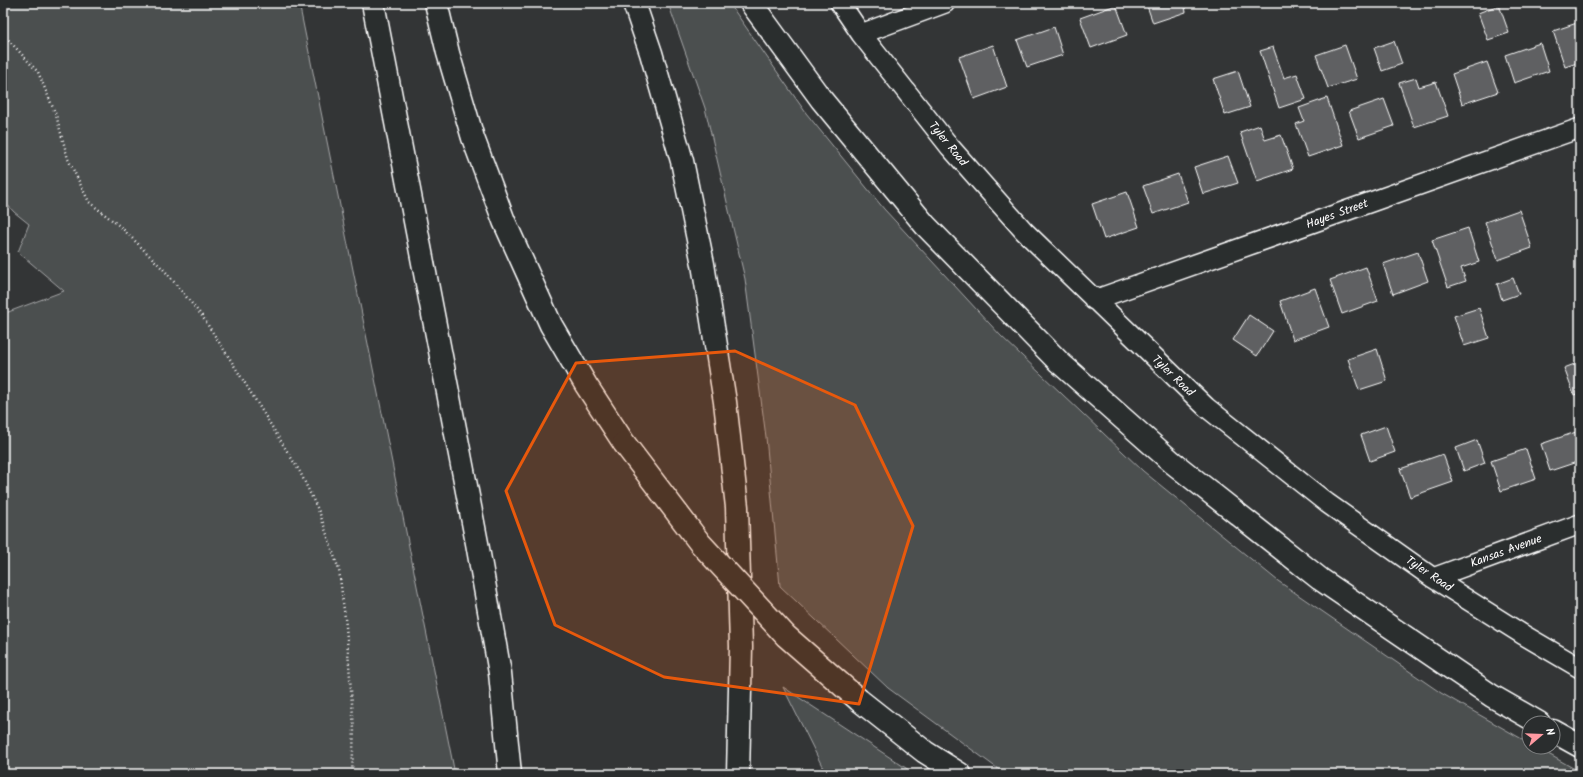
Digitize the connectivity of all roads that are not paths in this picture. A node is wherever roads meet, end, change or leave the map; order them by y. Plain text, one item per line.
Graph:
1 (373, 3) edge
2 (436, 3) edge
3 (634, 3) edge
4 (751, 3) edge
5 (840, 3) edge
6 (945, 3) edge
7 (861, 34) junction
8 (1580, 128) edge
9 (1094, 300) junction
10 (1580, 524) edge
11 (1433, 578) junction
12 (1580, 668) edge
13 (1525, 715) edge
14 (1561, 735) edge
15 (1580, 746) edge
16 (510, 774) edge
17 (738, 774) edge
18 (960, 774) edge

1 - 16 highway
2 - 18 highway, bridge
3 - 17 highway
4 - 13 highway
5 - 7 street, Tyler Road
6 - 7 street
7 - 9 street, Tyler Road
8 - 9 street, Hayes Street
9 - 11 street, Tyler Road
10 - 11 street, Kansas Avenue
11 - 12 street, Tyler Road
14 - 15 highway

